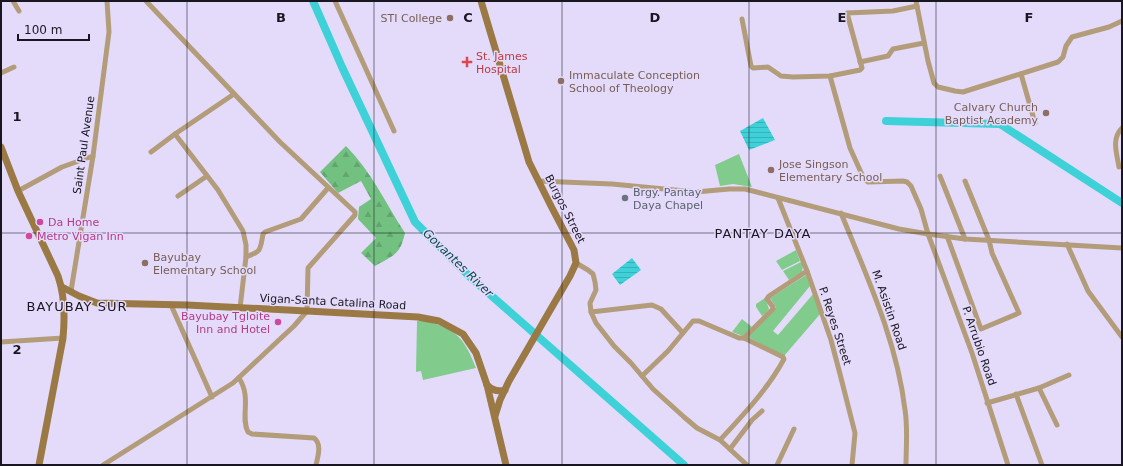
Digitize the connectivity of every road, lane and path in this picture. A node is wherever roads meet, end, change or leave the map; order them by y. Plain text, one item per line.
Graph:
1 (13, 1) edge
2 (107, 1) edge
3 (146, 1) edge
4 (335, 1) edge
5 (481, 1) edge
6 (916, 4) edge
7 (19, 11) dead end
8 (742, 19) dead end
9 (1122, 21) edge
10 (924, 43) junction
11 (860, 62) junction
12 (14, 67) dead end
13 (1, 73) edge
14 (1021, 74) junction
15 (830, 76) junction
16 (234, 94) junction
17 (1036, 123) dead end
18 (1122, 128) edge
19 (394, 131) dead end
20 (175, 134) junction
21 (1, 148) edge
22 (151, 152) dead end
23 (93, 156) junction
24 (1119, 168) dead end
25 (207, 176) junction
26 (940, 176) dead end
27 (538, 181) junction
28 (965, 181) dead end
29 (328, 188) junction
30 (18, 191) junction
31 (178, 196) dead end
32 (778, 198) junction
33 (841, 213) junction
34 (928, 234) junction
35 (947, 236) junction
36 (965, 239) junction
37 (989, 240) junction
38 (1067, 244) junction
39 (1122, 248) edge
40 (246, 257) junction
41 (576, 263) junction
42 (807, 271) junction
43 (62, 287) junction
44 (71, 291) junction
45 (171, 305) junction
46 (240, 308) junction
47 (307, 311) junction
48 (591, 312) junction
49 (683, 333) junction
50 (1122, 337) edge
51 (63, 338) junction
52 (744, 338) junction
53 (1, 342) edge
54 (1069, 375) dead end
55 (642, 376) junction
56 (239, 378) junction
57 (487, 385) junction
58 (1039, 388) junction
59 (505, 390) junction
60 (1016, 394) junction
61 (212, 397) junction
62 (987, 403) junction
63 (762, 411) dead end
64 (495, 416) junction
65 (1057, 425) dead end
66 (794, 429) dead end
67 (720, 440) junction
68 (730, 449) junction
69 (39, 465) edge
70 (103, 465) edge
71 (316, 465) edge
72 (506, 465) edge
73 (747, 465) edge
74 (777, 465) edge
75 (852, 465) edge
76 (906, 465) edge
77 (1008, 465) edge
78 (1042, 465) edge

1 - 7 street
2 - 23 street, Saint Paul Avenue
3 - 16 street
4 - 19 street
5 - 27 main road, Burgos Street
6 - 10 street
6 - 11 street
8 - 15 street
9 - 14 street
10 - 11 street
10 - 14 street
11 - 15 street
12 - 13 street
14 - 17 street
15 - 34 street, P. Arrubio Road
16 - 20 street
16 - 29 street
18 - 24 street
20 - 22 street
20 - 25 street
21 - 30 main road
23 - 30 street
23 - 44 street, Saint Paul Avenue
25 - 31 street
25 - 40 street
26 - 36 street
27 - 32 street
27 - 41 main road, Burgos Street
28 - 37 street
29 - 40 street
29 - 47 street
30 - 43 main road
32 - 33 street
32 - 42 street, P. Reyes Street
33 - 34 street
33 - 76 street, M. Asistin Road
34 - 35 street
34 - 62 street, P. Arrubio Road
35 - 36 street
35 - 37 street
36 - 37 street
37 - 38 street
38 - 39 street
38 - 50 street
40 - 46 street
41 - 48 street
41 - 59 main road
42 - 52 street
42 - 75 street, P. Reyes Street
43 - 44 main road, Vigan-Santa Catalina Road
43 - 51 main road
44 - 45 main road, Vigan-Santa Catalina Road
45 - 46 main road, Vigan-Santa Catalina Road
45 - 61 street
46 - 47 main road, Vigan-Santa Catalina Road
47 - 56 street
47 - 57 main road, Vigan-Santa Catalina Road
48 - 49 street
48 - 55 street
49 - 52 street
49 - 55 street
51 - 53 street
51 - 69 main road
52 - 67 street
54 - 58 street
55 - 67 street
56 - 61 street
56 - 71 street
57 - 59 main road
57 - 64 main road, Vigan-Santa Catalina Road
58 - 60 street
58 - 65 street
59 - 64 main road
60 - 62 street
60 - 78 street
61 - 70 street
62 - 77 street, P. Arrubio Road
63 - 68 street
64 - 72 main road, Vigan-Santa Catalina Road
66 - 74 street
67 - 68 street
68 - 73 street

